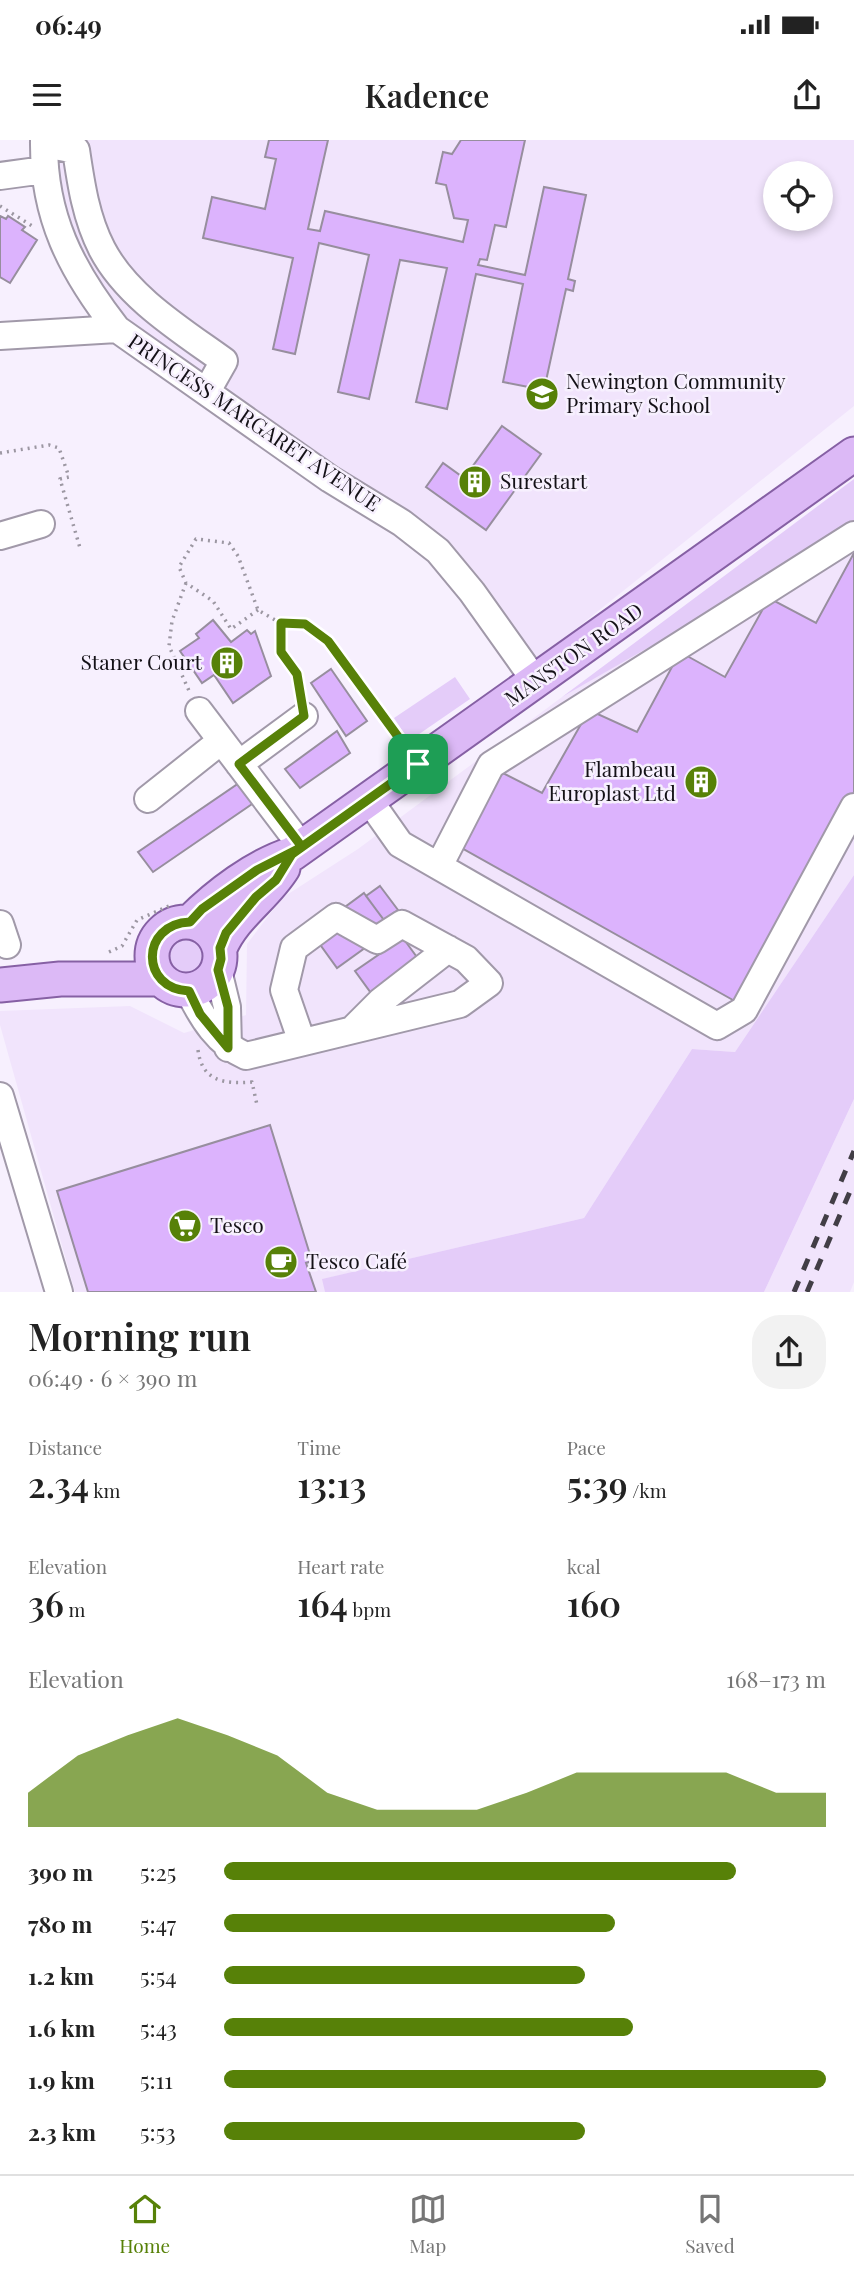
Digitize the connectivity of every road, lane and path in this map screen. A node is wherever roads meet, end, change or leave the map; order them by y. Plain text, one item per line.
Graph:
1 (44, 151) edge
2 (0, 176) edge
3 (117, 329) junction
4 (0, 336) edge
5 (207, 391) junction
6 (0, 453) edge
7 (854, 454) edge
8 (41, 524) dead end
9 (854, 535) edge
10 (0, 536) edge
11 (80, 548) dead end
12 (186, 583) junction
13 (258, 610) junction
14 (281, 623) junction
15 (536, 682) junction
16 (199, 711) joint
17 (304, 716) joint
18 (221, 741) junction
19 (239, 764) junction
20 (418, 764) junction
21 (148, 799) dead end
22 (369, 800) junction
23 (854, 807) edge
24 (297, 850) junction
25 (439, 866) junction
26 (184, 912) junction
27 (153, 945) junction
28 (2, 947) edge
29 (448, 949) junction
30 (98, 953) dead end
31 (219, 959) junction
32 (0, 985) edge
33 (174, 985) junction
34 (355, 1027) junction
35 (302, 1042) junction
36 (228, 1048) junction
37 (0, 1096) edge
38 (59, 1292) edge

1 - 2 street
1 - 3 street, PRINCESS MARGARET AVENUE
1 - 5 street
3 - 4 street
3 - 5 street, PRINCESS MARGARET AVENUE
5 - 15 street, PRINCESS MARGARET AVENUE
6 - 11 path
7 - 15 main road, MANSTON ROAD
8 - 10 street
9 - 25 street
12 - 13 path
12 - 13 path
12 - 16 path
13 - 14 path
14 - 17 path
14 - 20 path
15 - 20 main road, MANSTON ROAD
16 - 18 street
17 - 19 street
18 - 19 street
18 - 21 street
19 - 24 street
20 - 22 main road, MANSTON ROAD
22 - 24 main road, MANSTON ROAD
22 - 25 street
23 - 25 street
24 - 26 main road, MANSTON ROAD
24 - 31 main road, MANSTON ROAD
26 - 27 main road, MANSTON ROAD
26 - 30 path
26 - 31 main road
27 - 28 main road, MANSTON ROAD
27 - 33 main road
29 - 34 street
29 - 34 street
29 - 35 street
31 - 33 main road, MANSTON ROAD
31 - 36 street
32 - 33 main road
33 - 36 street
34 - 35 street
35 - 36 street
37 - 38 street

